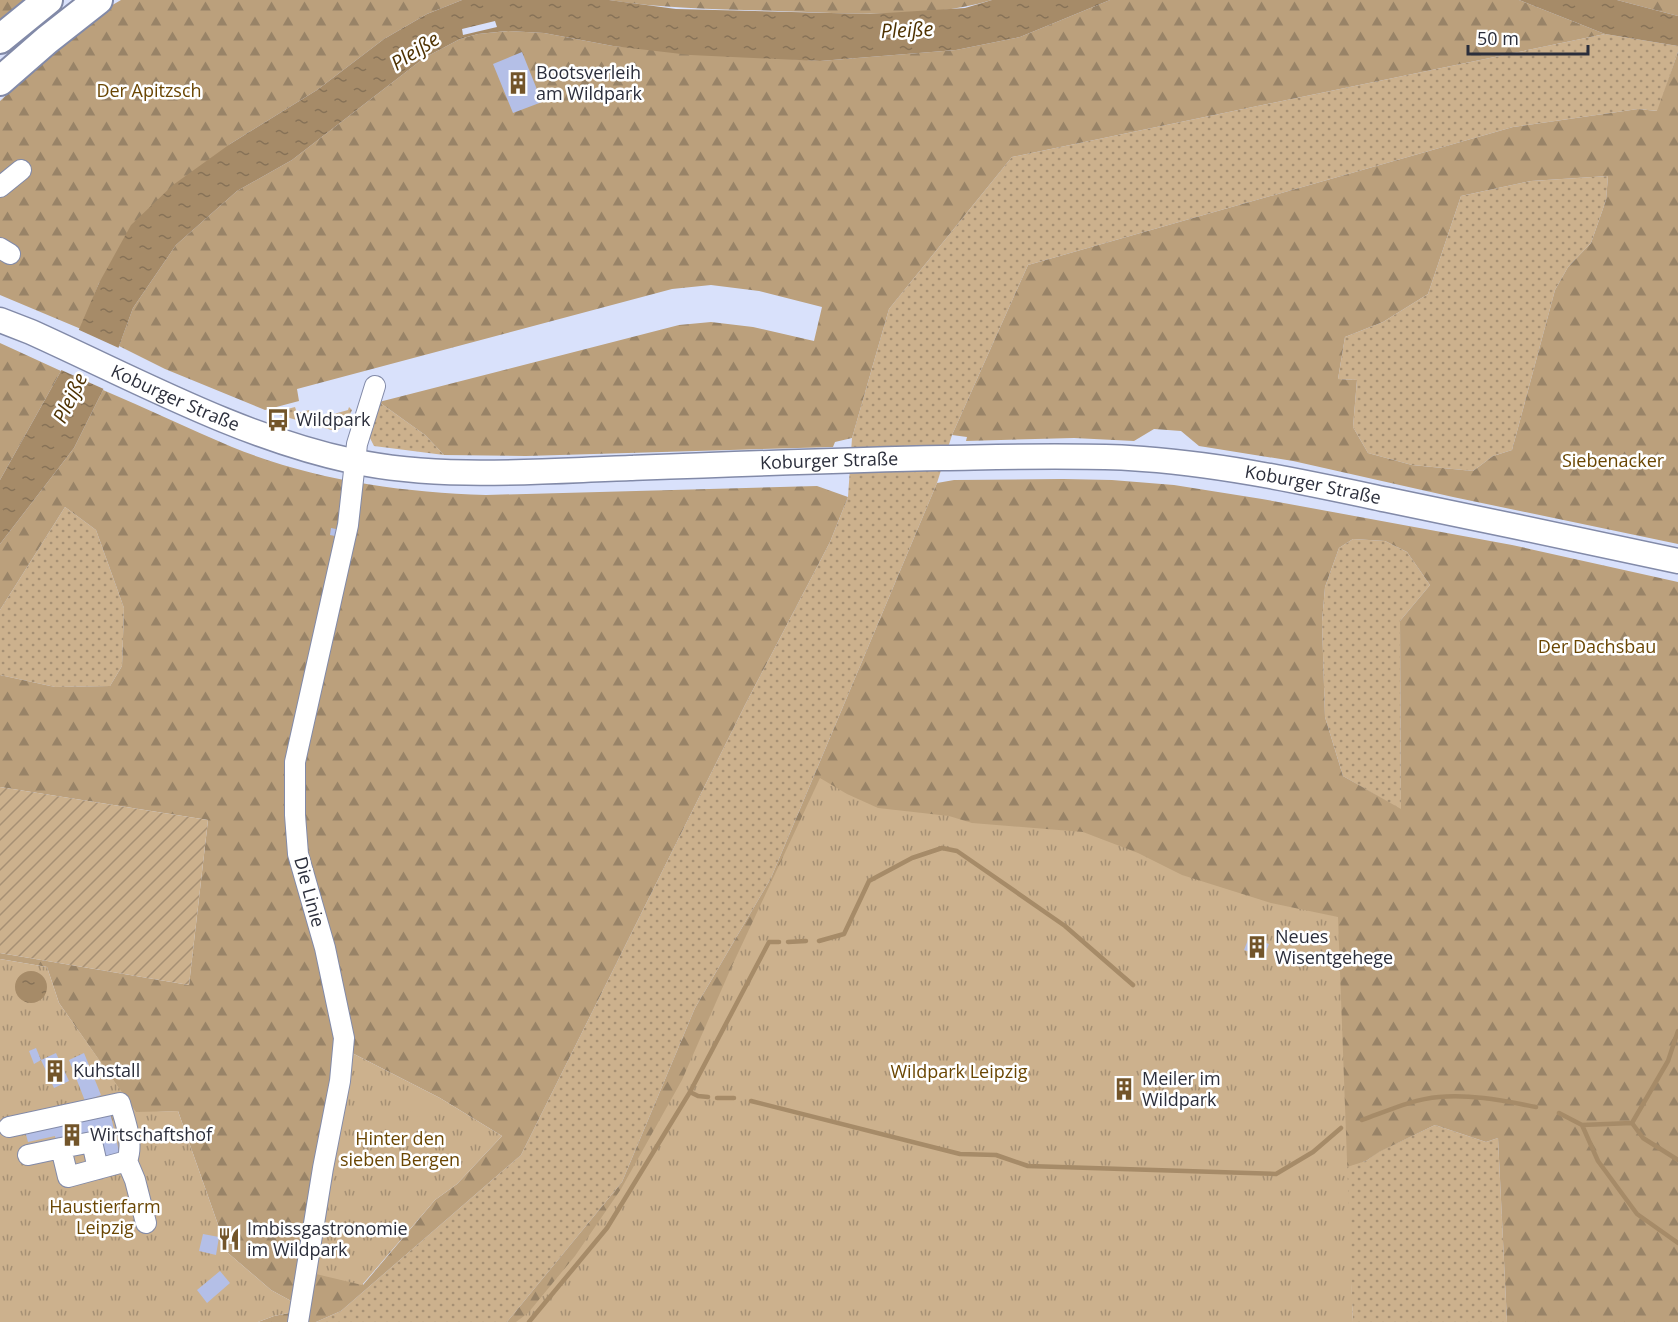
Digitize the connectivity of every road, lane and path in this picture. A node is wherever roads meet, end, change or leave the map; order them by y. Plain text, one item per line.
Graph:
1 (48, 0) edge
2 (98, 0) edge
3 (0, 39) edge
4 (0, 81) edge
5 (21, 170) dead end
6 (0, 187) edge
7 (0, 320) edge
8 (375, 386) dead end
9 (356, 462) junction
10 (1678, 561) edge
11 (9, 1127) dead end
12 (61, 1148) junction
13 (28, 1155) dead end
14 (127, 1161) junction
15 (98, 1169) junction
16 (146, 1223) dead end
17 (298, 1322) edge

1 - 3 highway
2 - 4 highway
5 - 6 lane
7 - 9 main road, Koburger Straße
8 - 9 lane, Die Linie
9 - 10 main road, Koburger Straße
9 - 17 lane, Die Linie
11 - 14 lane
12 - 13 lane
12 - 15 lane
12 - 15 lane
14 - 15 lane
14 - 16 lane

